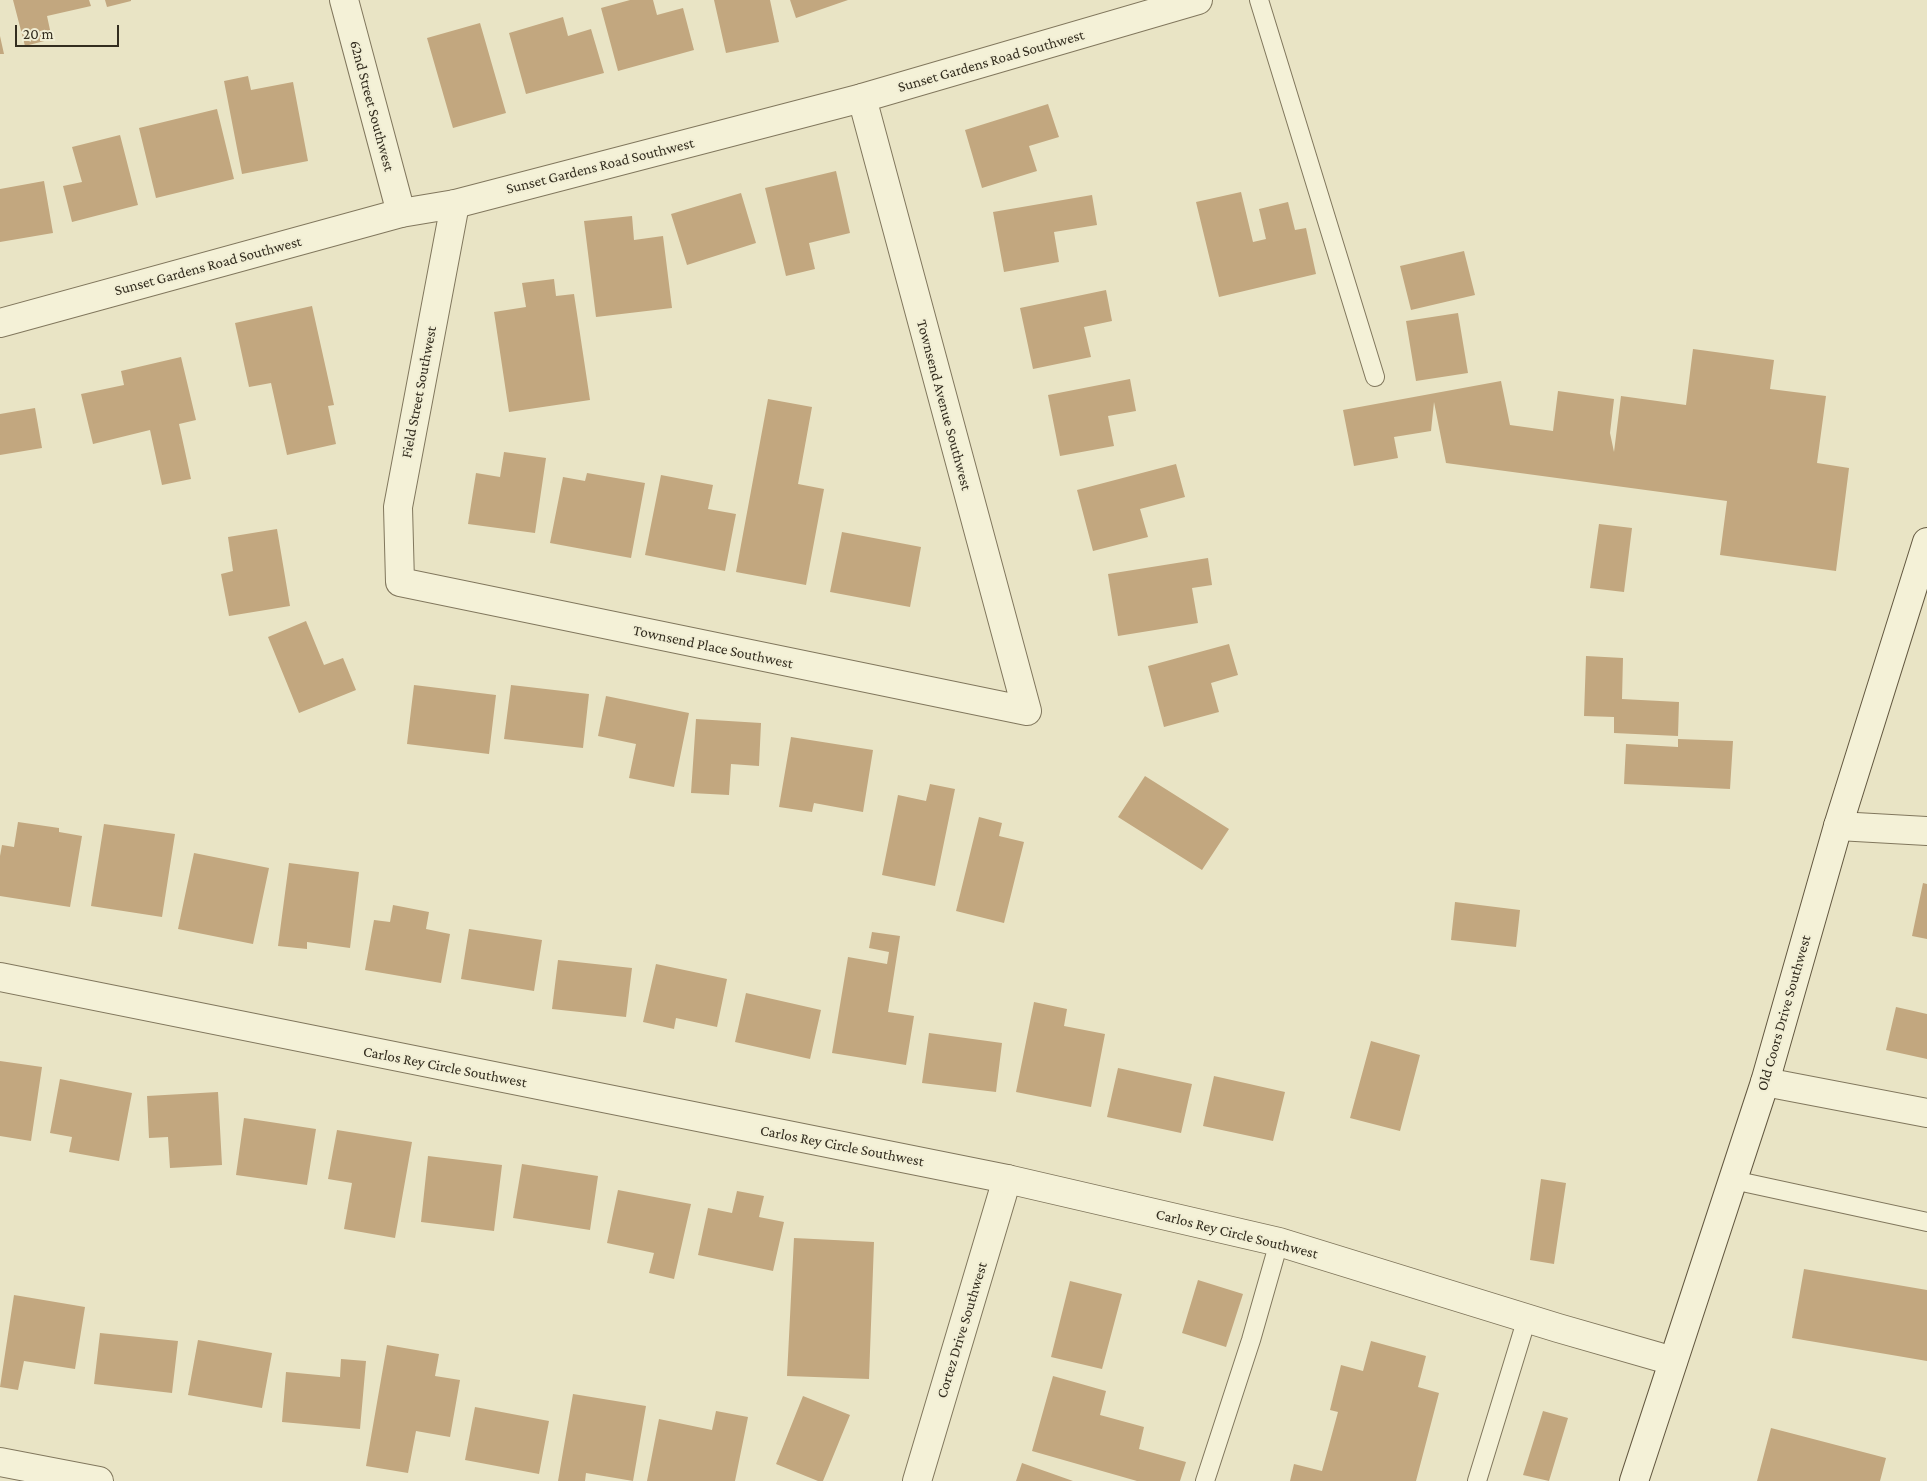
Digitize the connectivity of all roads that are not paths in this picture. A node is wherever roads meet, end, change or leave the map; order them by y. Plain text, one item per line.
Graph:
1 (344, 0) edge
2 (1198, 0) edge
3 (1259, 0) edge
4 (862, 98) junction
5 (455, 204) junction
6 (401, 213) junction
7 (0, 323) edge
8 (1376, 377) dead end
9 (1927, 542) edge
10 (400, 582) joint
11 (1027, 711) joint
12 (1838, 826) junction
13 (1927, 831) edge
14 (0, 977) edge
15 (1765, 1082) junction
16 (1927, 1113) edge
17 (1007, 1179) junction
18 (1733, 1180) junction
19 (1927, 1222) edge
20 (1279, 1242) junction
21 (1527, 1318) junction
22 (1673, 1361) junction
23 (0, 1462) edge
24 (99, 1481) edge
25 (917, 1481) edge
26 (1205, 1481) edge
27 (1477, 1481) edge
28 (1634, 1481) edge

1 - 6 street, 62nd Street Southwest
2 - 4 street, Sunset Gardens Road Southwest
3 - 8 lane
4 - 5 street, Sunset Gardens Road Southwest
4 - 11 street, Townsend Avenue Southwest
5 - 6 street, Sunset Gardens Road Southwest
5 - 10 street, Field Street Southwest
6 - 7 street, Sunset Gardens Road Southwest
9 - 12 street, Old Coors Drive Southwest
10 - 11 street, Townsend Place Southwest
12 - 13 street
12 - 15 street, Old Coors Drive Southwest
14 - 17 street, Carlos Rey Circle Southwest
15 - 16 street
15 - 18 street, Old Coors Drive Southwest
17 - 20 street, Carlos Rey Circle Southwest
17 - 25 street, Cortez Drive Southwest
18 - 19 lane
18 - 22 street, Old Coors Drive Southwest
20 - 21 street, Carlos Rey Circle Southwest
20 - 26 lane
21 - 22 street, Carlos Rey Circle Southwest
21 - 27 lane
22 - 28 street, Old Coors Drive Southwest
23 - 24 street

